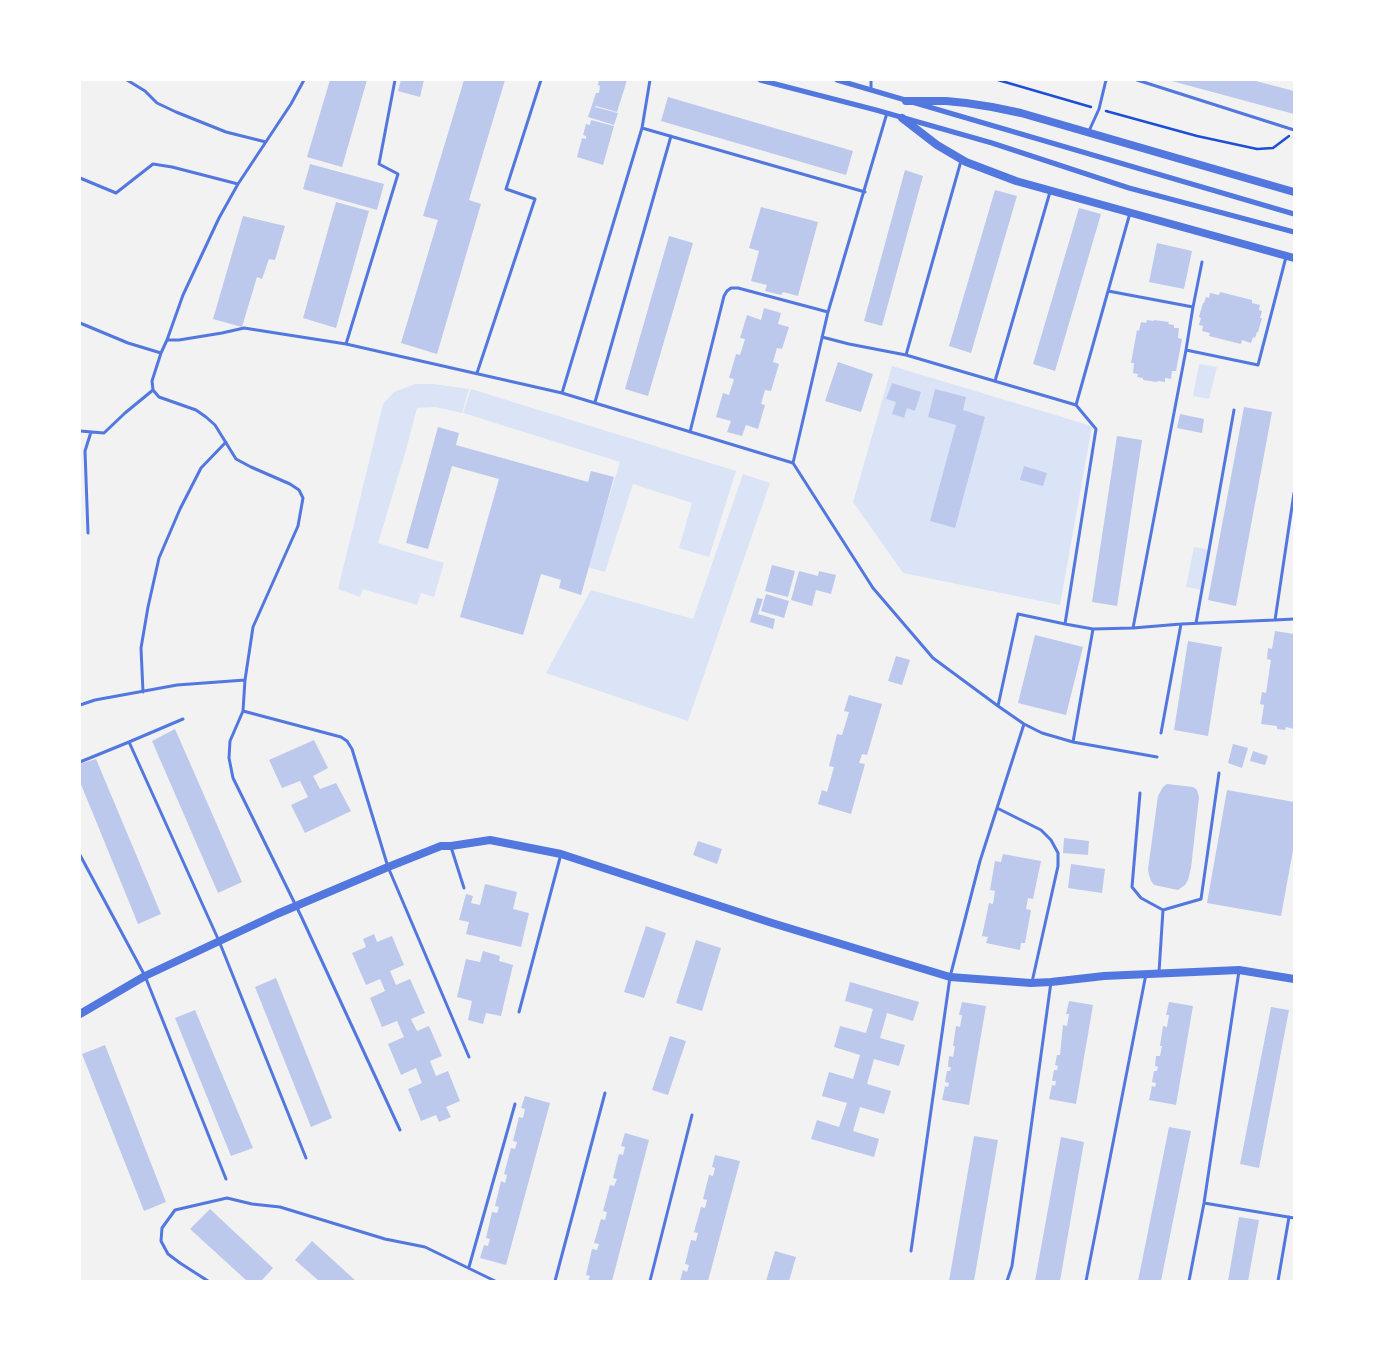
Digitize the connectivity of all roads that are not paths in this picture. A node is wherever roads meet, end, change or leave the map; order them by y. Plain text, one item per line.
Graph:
1 (127, 80) edge
2 (304, 80) edge
3 (395, 80) edge
4 (541, 80) edge
5 (650, 80) edge
6 (760, 80) edge
7 (837, 80) edge
8 (871, 80) edge
9 (1106, 80) edge
10 (1137, 80) edge
11 (871, 90) junction
12 (906, 101) junction
13 (887, 113) junction
14 (902, 118) junction
15 (642, 128) junction
16 (1294, 131) edge
17 (1088, 132) junction
18 (671, 136) junction
19 (266, 142) junction
20 (962, 160) junction
21 (80, 178) edge
22 (238, 184) junction
23 (1051, 190) junction
24 (865, 192) junction
25 (1294, 192) edge
26 (1130, 212) junction
27 (1294, 214) edge
28 (1294, 232) edge
29 (1290, 257) edge
30 (1202, 262) dead end
31 (1108, 291) junction
32 (1193, 307) junction
33 (828, 312) junction
34 (80, 323) edge
35 (822, 337) junction
36 (167, 340) junction
37 (346, 344) junction
38 (1186, 350) junction
39 (161, 353) junction
40 (906, 355) junction
41 (477, 373) junction
42 (995, 381) junction
43 (153, 390) junction
44 (562, 393) junction
45 (594, 402) junction
46 (1076, 405) junction
47 (1234, 410) dead end
48 (80, 432) edge
49 (91, 432) junction
50 (690, 432) junction
51 (226, 442) junction
52 (793, 463) junction
53 (1294, 493) edge
54 (88, 533) dead end
55 (1294, 618) edge
56 (1275, 620) junction
57 (1196, 623) junction
58 (1065, 624) junction
59 (1181, 624) junction
60 (1133, 628) junction
61 (1093, 629) junction
62 (245, 680) junction
63 (142, 692) junction
64 (80, 705) edge
65 (998, 706) junction
66 (242, 711) junction
67 (183, 719) dead end
68 (1024, 724) junction
69 (1161, 733) dead end
70 (129, 742) junction
71 (1074, 742) junction
72 (1157, 757) dead end
73 (80, 762) edge
74 (1219, 773) dead end
75 (1140, 793) dead end
76 (997, 808) junction
77 (451, 846) junction
78 (561, 854) junction
79 (80, 855) edge
80 (388, 867) junction
81 (464, 888) dead end
82 (295, 907) junction
83 (1163, 910) junction
84 (219, 941) junction
85 (1239, 970) junction
86 (1159, 973) junction
87 (1146, 974) junction
88 (145, 976) junction
89 (950, 977) junction
90 (1294, 979) edge
91 (1051, 982) junction
92 (1031, 983) junction
93 (519, 1012) dead end
94 (80, 1014) edge
95 (469, 1057) dead end
96 (605, 1093) dead end
97 (515, 1104) dead end
98 (692, 1115) dead end
99 (400, 1130) dead end
100 (306, 1158) dead end
101 (226, 1179) dead end
102 (1204, 1203) junction
103 (1289, 1217) junction
104 (1294, 1218) edge
105 (911, 1251) dead end
106 (469, 1268) junction
107 (208, 1281) edge
108 (495, 1281) edge
109 (555, 1281) edge
110 (650, 1281) edge
111 (1007, 1281) edge
112 (1086, 1281) edge
113 (1189, 1281) edge
114 (1278, 1281) edge

1 - 19 lane
2 - 19 lane
3 - 37 lane
4 - 41 lane
5 - 15 lane
6 - 13 street
7 - 11 street
8 - 11 lane
9 - 17 lane
10 - 16 lane
11 - 12 street
12 - 17 street
12 - 27 street
13 - 14 street
13 - 24 lane
14 - 20 street
14 - 28 street
15 - 18 lane
15 - 44 lane
17 - 25 street
18 - 24 lane
18 - 45 lane
19 - 22 lane
20 - 23 street
20 - 40 lane
21 - 22 lane
22 - 36 lane
23 - 26 street
23 - 42 lane
24 - 33 lane
26 - 29 street
26 - 31 lane
29 - 38 lane
30 - 32 lane
31 - 32 lane
31 - 46 lane
32 - 38 lane
33 - 35 lane
33 - 50 lane
34 - 39 lane
35 - 40 lane
35 - 52 lane
36 - 37 lane
36 - 39 lane
37 - 41 lane
38 - 60 lane
39 - 43 lane
40 - 42 lane
41 - 44 lane
42 - 46 lane
43 - 49 lane
43 - 51 lane
44 - 45 lane
45 - 50 lane
46 - 58 lane
47 - 57 lane
48 - 49 lane
49 - 54 lane
50 - 52 lane
51 - 62 lane
51 - 63 lane
52 - 65 lane
53 - 56 lane
55 - 56 lane
56 - 57 lane
57 - 59 lane
58 - 61 lane
58 - 65 lane
59 - 60 lane
59 - 69 lane
60 - 61 lane
61 - 71 lane
62 - 63 lane
62 - 66 lane
63 - 64 lane
65 - 68 lane
66 - 80 lane
66 - 82 lane
67 - 70 lane
68 - 71 lane
68 - 76 lane
70 - 73 lane
70 - 84 lane
71 - 72 lane
74 - 83 lane
75 - 83 lane
76 - 89 lane
76 - 92 lane
77 - 78 street
77 - 80 street
77 - 81 lane
78 - 89 street
78 - 93 lane
79 - 88 lane
80 - 82 street
80 - 95 lane
82 - 84 street
82 - 99 lane
83 - 86 lane
84 - 88 street
84 - 100 lane
85 - 86 street
85 - 90 street
85 - 102 lane
86 - 87 street
87 - 91 street
87 - 112 lane
88 - 94 street
88 - 101 lane
89 - 92 street
89 - 105 lane
91 - 92 street
91 - 111 lane
96 - 109 lane
97 - 106 lane
98 - 110 lane
102 - 103 lane
102 - 113 lane
103 - 104 lane
103 - 114 lane
106 - 107 lane
106 - 108 lane

